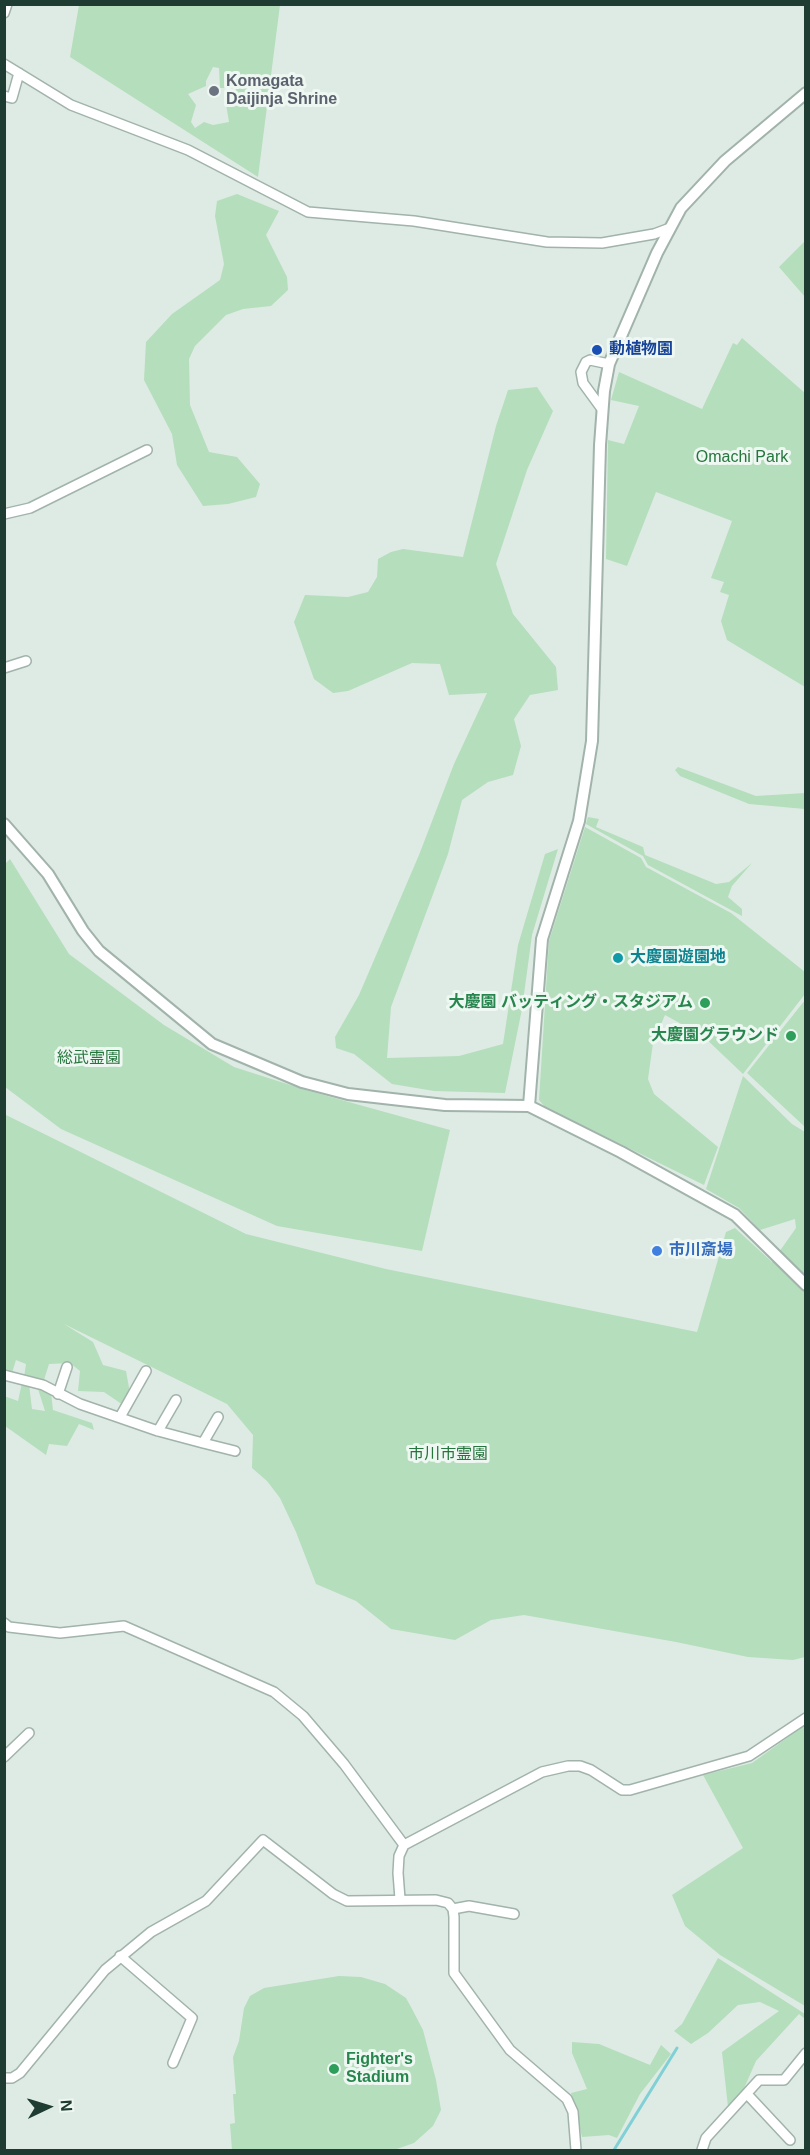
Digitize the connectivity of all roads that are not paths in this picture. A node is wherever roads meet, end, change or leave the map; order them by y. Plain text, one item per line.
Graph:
1 (7, 4) edge
2 (4, 13) edge
3 (4, 64) edge
4 (19, 73) junction
5 (806, 93) edge
6 (4, 96) edge
7 (670, 228) junction
8 (609, 364) junction
9 (602, 410) junction
10 (147, 450) dead end
11 (4, 514) edge
12 (26, 661) dead end
13 (4, 668) edge
14 (4, 824) edge
15 (529, 1106) junction
16 (806, 1285) edge
17 (67, 1366) dead end
18 (146, 1371) dead end
19 (4, 1375) edge
20 (58, 1394) junction
21 (176, 1400) dead end
22 (120, 1417) junction
23 (218, 1417) dead end
24 (158, 1431) junction
25 (203, 1443) junction
26 (235, 1450) dead end
27 (4, 1623) edge
28 (806, 1718) edge
29 (29, 1733) dead end
30 (4, 1756) edge
31 (404, 1845) junction
32 (400, 1899) junction
33 (453, 1909) junction
34 (514, 1914) dead end
35 (120, 1956) junction
36 (806, 2053) edge
37 (173, 2062) dead end
38 (4, 2078) edge
39 (747, 2094) junction
40 (790, 2140) dead end
41 (576, 2151) edge
42 (702, 2151) edge

1 - 2 street
3 - 4 street
4 - 6 street
4 - 7 street
5 - 7 street
7 - 8 street
8 - 9 street
8 - 9 street
9 - 15 street
10 - 11 street
12 - 13 street
14 - 15 street
15 - 16 street
17 - 20 street
18 - 22 street
19 - 20 street
20 - 22 street
21 - 24 street
22 - 24 street
23 - 25 street
24 - 25 street
25 - 26 street
27 - 31 street
28 - 31 street
29 - 30 street
31 - 32 street
32 - 33 street
32 - 35 street
33 - 34 street
33 - 41 street
35 - 37 street
35 - 38 street
36 - 39 street
39 - 40 street
39 - 42 street

